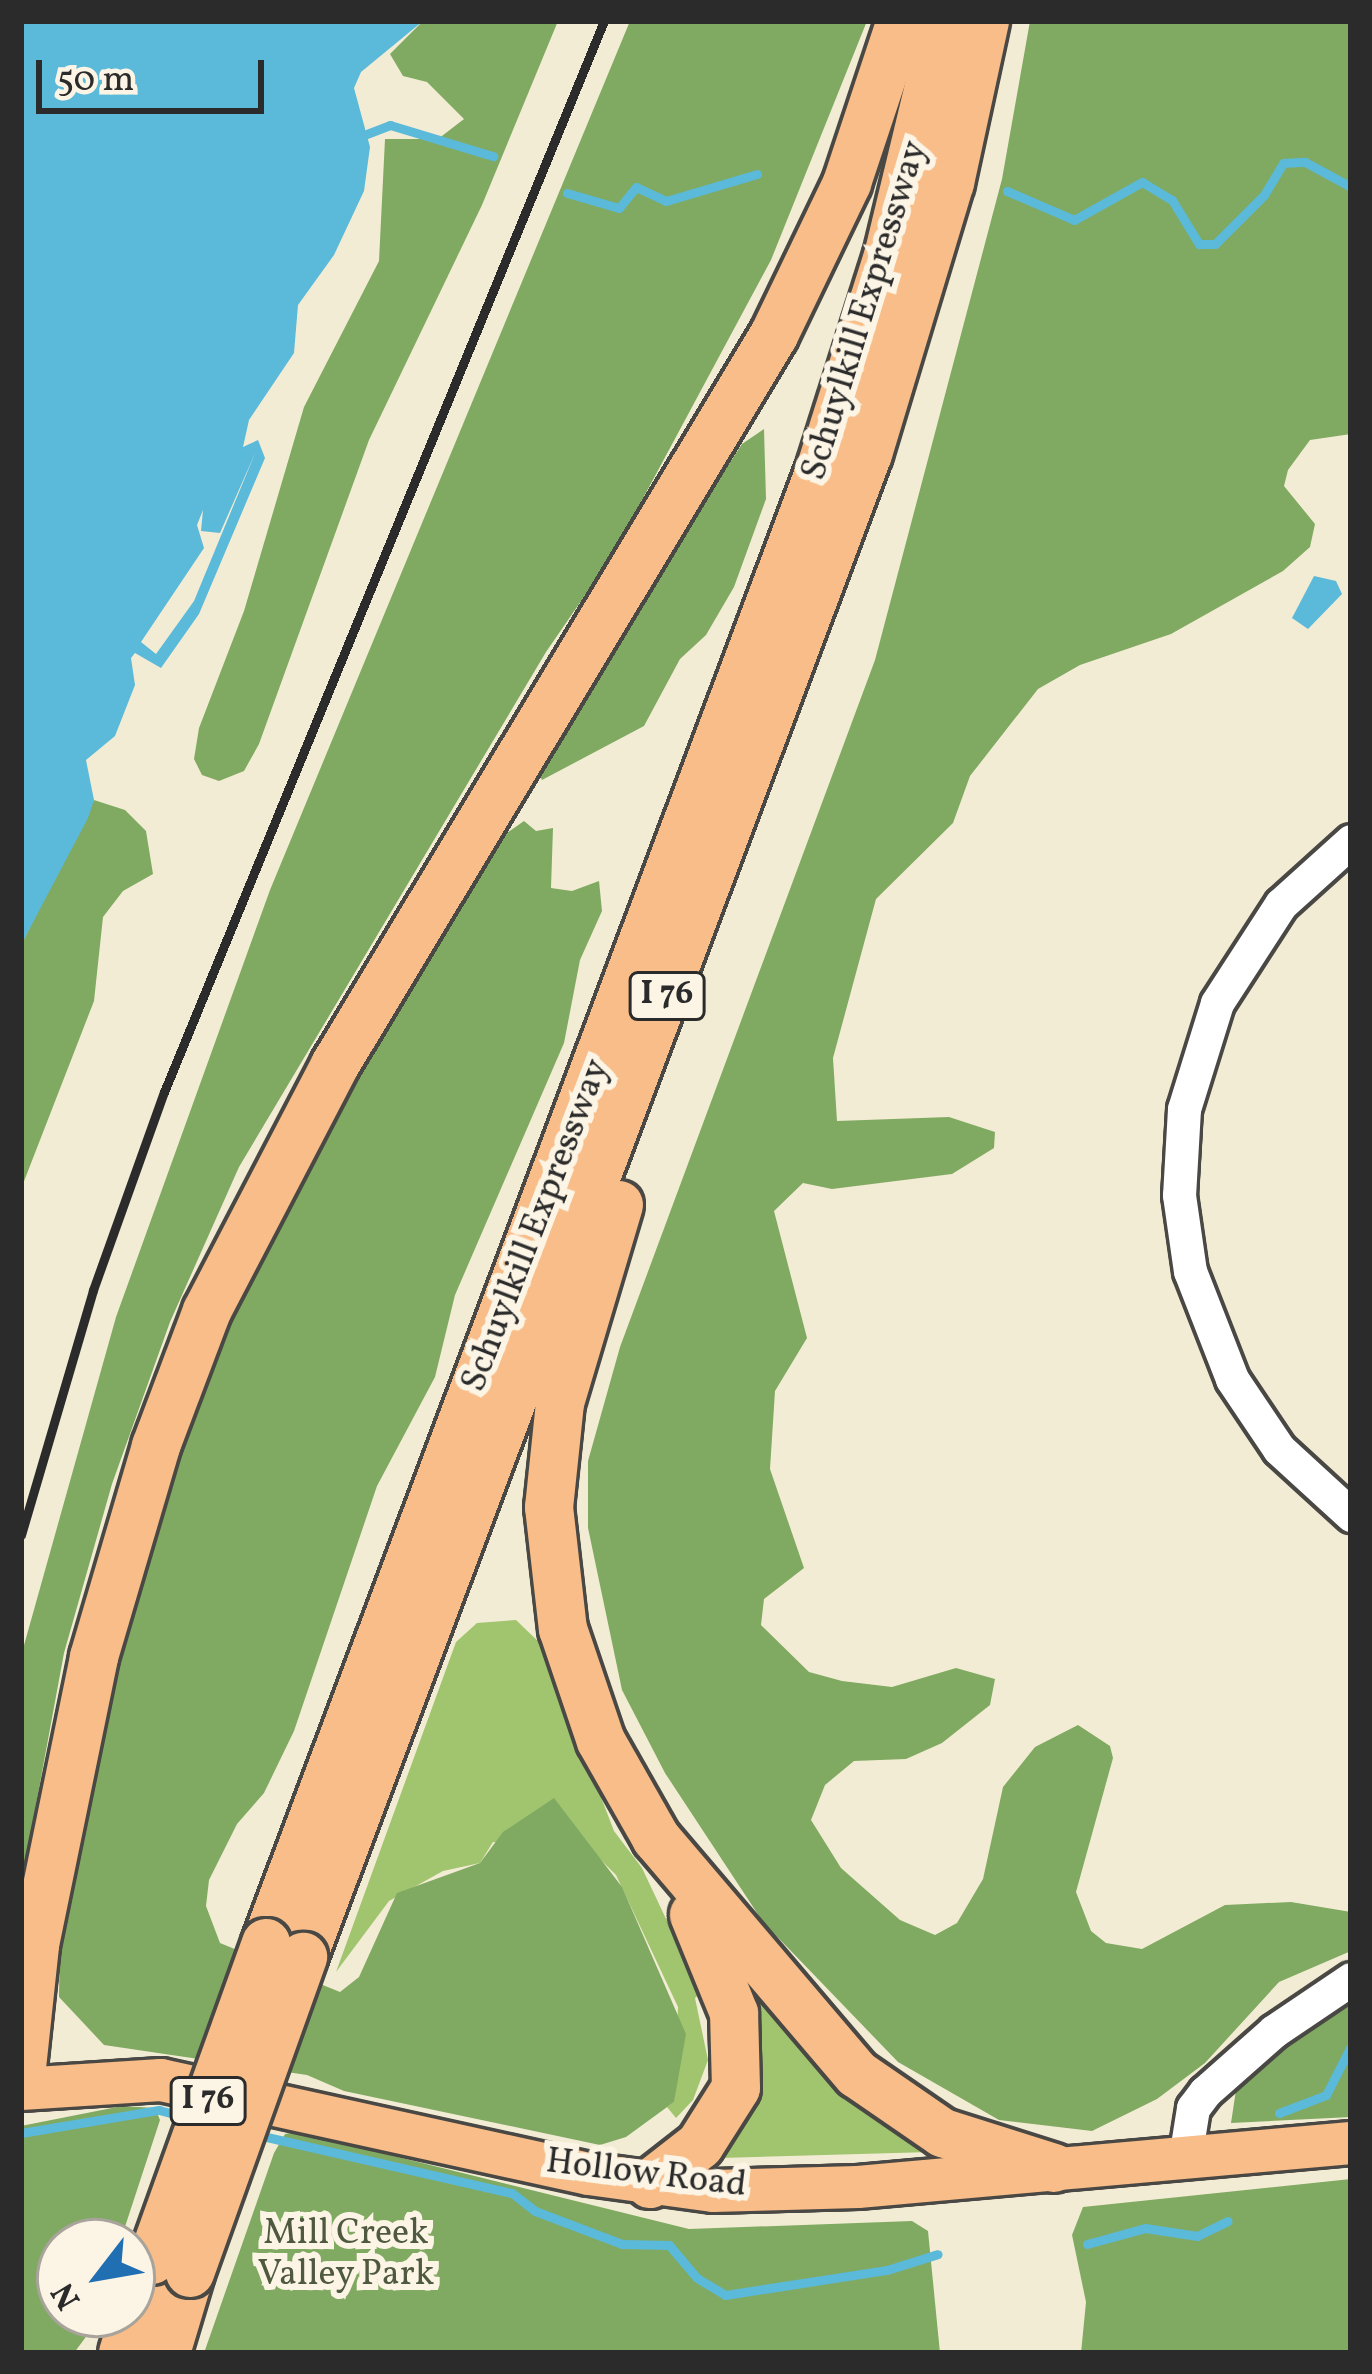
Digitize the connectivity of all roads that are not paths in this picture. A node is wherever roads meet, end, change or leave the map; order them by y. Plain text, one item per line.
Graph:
1 (901, 21) edge
2 (945, 21) edge
3 (985, 21) edge
4 (1351, 841) edge
5 (724, 845) junction
6 (1351, 1515) edge
7 (656, 1838) junction
8 (285, 1950) junction
9 (1351, 1979) edge
10 (21, 2077) edge
11 (21, 2089) edge
12 (1351, 2143) edge
13 (1185, 2158) junction
14 (1054, 2168) junction
15 (650, 2184) junction
16 (171, 2266) junction
17 (123, 2353) edge
18 (166, 2353) edge

1 - 10 highway
2 - 8 highway, Schuylkill Expressway / I 76
3 - 5 highway, Schuylkill Expressway / I 76
4 - 6 street
5 - 7 highway
5 - 8 highway, Schuylkill Expressway / I 76
7 - 14 highway
7 - 15 highway
8 - 16 highway, Schuylkill Expressway / I 76, bridge
9 - 13 street
11 - 15 main road, Hollow Road
12 - 13 main road, Hollow Road
13 - 14 main road, Hollow Road
14 - 15 main road, Hollow Road
16 - 17 highway, Schuylkill Expressway / I 76
16 - 18 highway, Schuylkill Expressway / I 76

